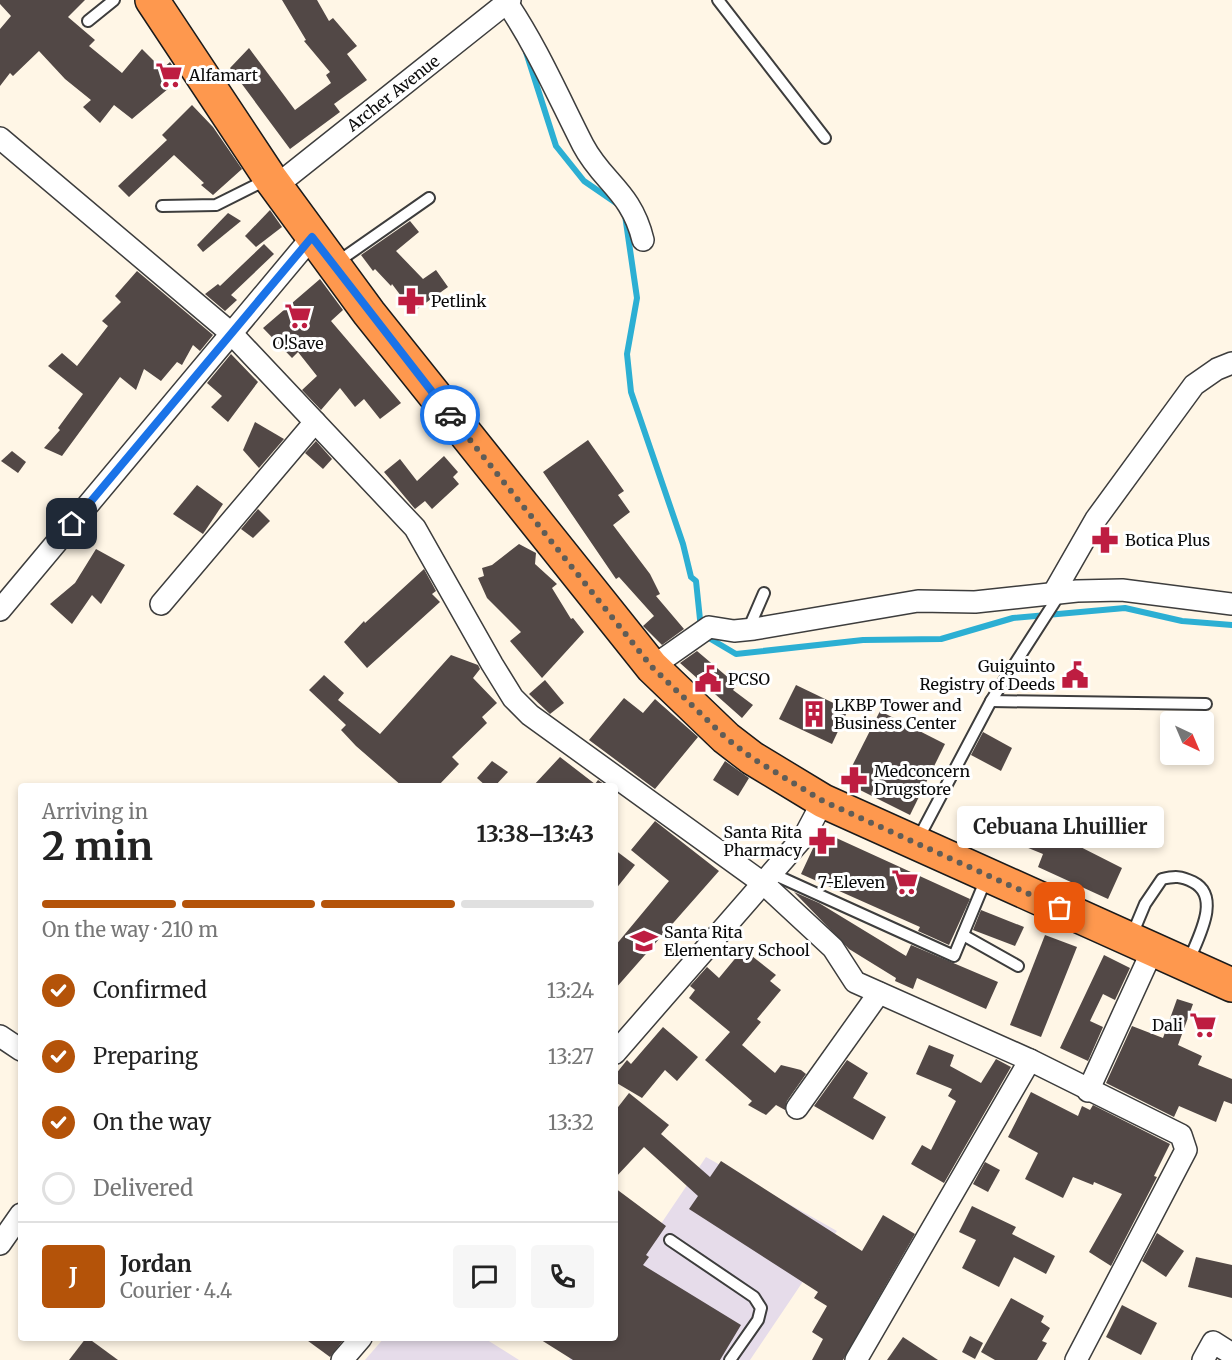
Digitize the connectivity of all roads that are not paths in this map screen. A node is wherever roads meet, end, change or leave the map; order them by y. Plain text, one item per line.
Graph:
1 (114, 0) edge
2 (152, 0) edge
3 (718, 0) edge
4 (507, 1) edge
5 (88, 21) dead end
6 (0, 138) edge
7 (825, 138) dead end
8 (273, 182) junction
9 (429, 198) dead end
10 (162, 206) dead end
11 (312, 237) junction
12 (643, 240) dead end
13 (333, 265) junction
14 (232, 334) junction
15 (1232, 363) edge
16 (315, 422) junction
17 (764, 593) dead end
18 (1055, 598) junction
19 (161, 604) dead end
20 (1232, 604) edge
21 (0, 610) edge
22 (748, 630) junction
23 (652, 667) junction
24 (991, 701) junction
25 (1206, 704) dead end
26 (823, 801) junction
27 (917, 841) junction
28 (988, 875) junction
29 (769, 879) junction
30 (963, 935) junction
31 (1141, 946) junction
32 (1018, 966) dead end
33 (1187, 966) junction
34 (1232, 985) edge
35 (879, 993) junction
36 (0, 1036) edge
37 (18, 1048) edge
38 (618, 1050) edge
39 (1030, 1060) junction
40 (1088, 1091) junction
41 (796, 1108) dead end
42 (18, 1218) edge
43 (670, 1240) dead end
44 (0, 1244) edge
45 (358, 1341) edge
46 (1232, 1354) edge
47 (342, 1360) edge
48 (730, 1360) edge
49 (856, 1360) edge
50 (1076, 1360) edge
51 (1203, 1360) edge

1 - 5 lane
2 - 8 highway
3 - 7 lane
4 - 8 street, Archer Avenue
4 - 12 street
6 - 14 street
8 - 10 lane
8 - 11 highway
9 - 13 lane
11 - 13 highway
11 - 14 street
13 - 23 highway
14 - 16 street
14 - 21 street
15 - 18 street
16 - 19 street
16 - 29 street
17 - 22 lane
18 - 20 street
18 - 22 street
18 - 24 lane
22 - 23 street
23 - 26 highway
24 - 25 lane
24 - 27 lane
26 - 27 highway
26 - 29 street
27 - 28 highway
28 - 30 lane
28 - 31 highway
29 - 30 lane
29 - 35 street
29 - 38 street
30 - 32 lane
31 - 33 highway
31 - 33 lane
31 - 40 street
33 - 34 highway
35 - 39 street
35 - 41 street
36 - 37 street
39 - 40 street
39 - 49 street
40 - 50 street
42 - 44 street
43 - 48 lane
45 - 47 street
46 - 51 street

